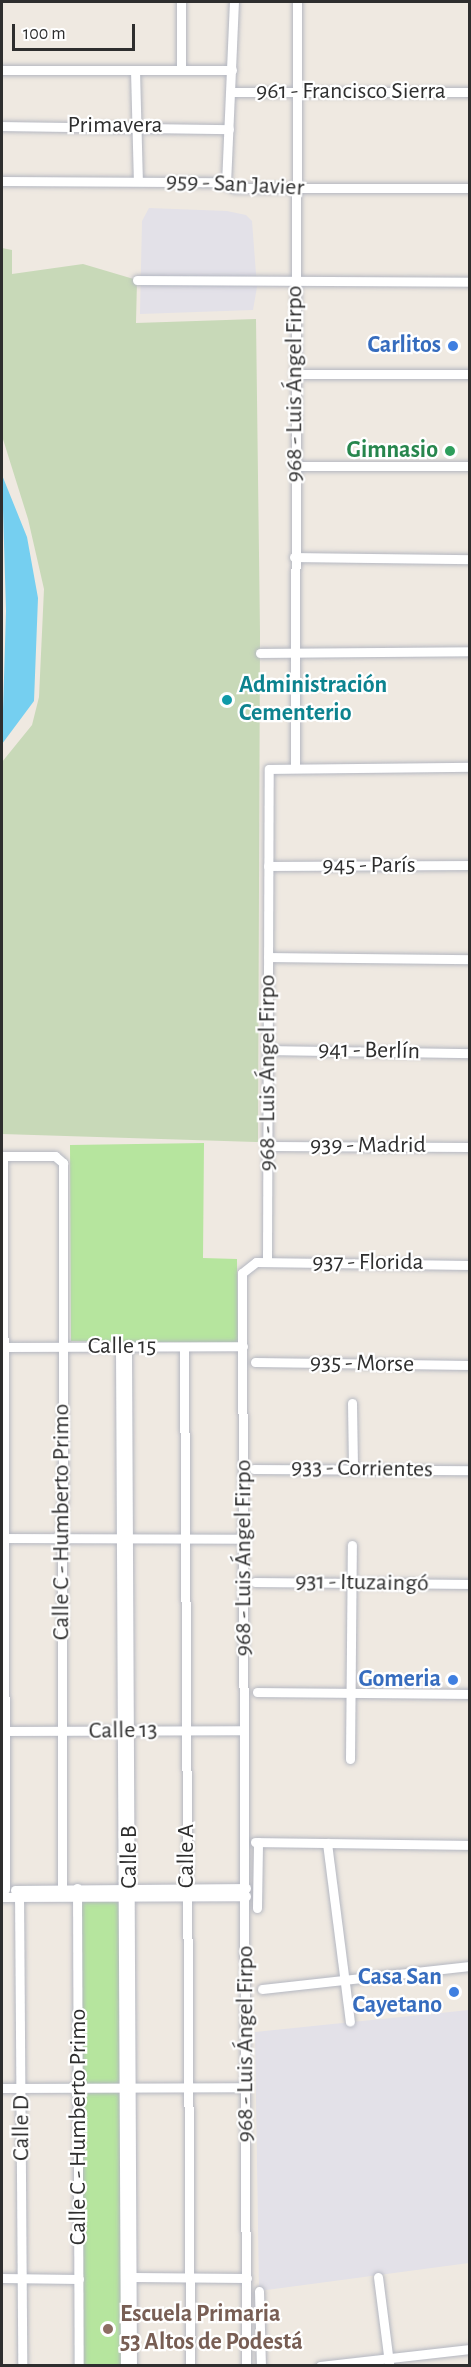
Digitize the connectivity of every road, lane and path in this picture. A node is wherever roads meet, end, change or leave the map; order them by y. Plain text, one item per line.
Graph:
1 (181, 2) edge
2 (234, 2) edge
3 (297, 2) edge
4 (181, 69) junction
5 (2, 70) edge
6 (135, 70) junction
7 (232, 70) junction
8 (232, 92) junction
9 (470, 92) edge
10 (295, 94) junction
11 (134, 125) junction
12 (2, 126) edge
13 (229, 129) junction
14 (2, 181) edge
15 (138, 181) junction
16 (226, 184) junction
17 (294, 188) junction
18 (470, 188) edge
19 (137, 280) dead end
20 (296, 281) junction
21 (470, 282) edge
22 (295, 374) junction
23 (470, 374) edge
24 (294, 466) junction
25 (470, 466) edge
26 (294, 557) junction
27 (470, 559) edge
28 (470, 651) edge
29 (260, 653) dead end
30 (294, 653) junction
31 (295, 767) junction
32 (470, 767) edge
33 (470, 865) edge
34 (268, 866) junction
35 (268, 957) junction
36 (470, 959) edge
37 (268, 1050) junction
38 (470, 1053) edge
39 (267, 1146) junction
40 (470, 1147) edge
41 (2, 1156) edge
42 (267, 1262) junction
43 (470, 1266) edge
44 (243, 1346) junction
45 (3, 1347) edge
46 (62, 1347) junction
47 (184, 1347) junction
48 (124, 1348) junction
49 (255, 1362) dead end
50 (470, 1365) edge
51 (352, 1403) dead end
52 (254, 1469) dead end
53 (353, 1469) junction
54 (470, 1470) edge
55 (3, 1538) edge
56 (62, 1538) junction
57 (125, 1538) junction
58 (186, 1538) junction
59 (245, 1539) junction
60 (352, 1545) dead end
61 (255, 1582) dead end
62 (353, 1583) junction
63 (470, 1584) edge
64 (257, 1692) dead end
65 (351, 1694) junction
66 (470, 1694) edge
67 (126, 1730) junction
68 (187, 1730) junction
69 (244, 1730) junction
70 (4, 1731) edge
71 (62, 1732) junction
72 (350, 1759) dead end
73 (327, 1843) junction
74 (470, 1845) edge
75 (62, 1889) junction
76 (3, 1892) edge
77 (77, 1892) junction
78 (126, 1892) junction
79 (188, 1892) junction
80 (246, 1892) junction
81 (19, 1893) junction
82 (257, 1908) dead end
83 (470, 1966) edge
84 (345, 1979) junction
85 (262, 1989) dead end
86 (350, 2022) dead end
87 (80, 2086) junction
88 (127, 2086) junction
89 (188, 2086) junction
90 (246, 2087) junction
91 (2, 2088) edge
92 (22, 2088) junction
93 (132, 2277) junction
94 (190, 2277) junction
95 (378, 2277) dead end
96 (2, 2278) edge
97 (22, 2278) junction
98 (247, 2278) junction
99 (79, 2279) junction
100 (259, 2291) dead end
101 (470, 2349) edge
102 (389, 2362) edge
103 (22, 2366) edge
104 (79, 2366) edge
105 (125, 2366) edge
106 (132, 2366) edge
107 (190, 2366) edge
108 (246, 2366) edge
109 (261, 2366) edge
110 (320, 2366) edge

1 - 4 street
2 - 7 street
3 - 10 street, 968 - Luis Ángel Firpo
4 - 6 street
4 - 7 street
5 - 6 street
6 - 11 street
7 - 8 street
8 - 10 street, 961 - Francisco Sierra
8 - 13 street
9 - 10 street, 961 - Francisco Sierra
10 - 17 street, 968 - Luis Ángel Firpo
11 - 12 street, Primavera
11 - 13 street, Primavera
11 - 15 street
13 - 16 street
14 - 15 street, 959 - San Javier
15 - 16 street, 959 - San Javier
16 - 17 street, 959 - San Javier
17 - 18 street, 959 - San Javier
17 - 20 street, 968 - Luis Ángel Firpo
19 - 20 street
20 - 21 street
20 - 22 street, 968 - Luis Ángel Firpo
22 - 23 street
22 - 24 street, 968 - Luis Ángel Firpo
24 - 25 street
24 - 26 street, 968 - Luis Ángel Firpo
26 - 27 street
26 - 30 street, 968 - Luis Ángel Firpo
28 - 30 street
29 - 30 street
30 - 31 street, 968 - Luis Ángel Firpo
31 - 32 street
31 - 34 street, 968 - Luis Ángel Firpo
33 - 34 street, 945 - París
34 - 35 street, 968 - Luis Ángel Firpo
35 - 36 street
35 - 37 street, 968 - Luis Ángel Firpo
37 - 38 street, 941 - Berlín
37 - 39 street, 968 - Luis Ángel Firpo
39 - 40 street, 939 - Madrid
39 - 42 street, 968 - Luis Ángel Firpo
41 - 45 street
41 - 46 street, Calle C - Humberto Primo
42 - 43 street, 937 - Florida
42 - 44 street, 968 - Luis Ángel Firpo
44 - 47 street, Calle 15
44 - 59 street, 968 - Luis Ángel Firpo
45 - 46 street, Calle 15
45 - 55 street
46 - 48 street, Calle 15
46 - 56 street, Calle C - Humberto Primo
47 - 48 street, Calle 15
47 - 58 street, Calle A
48 - 57 street, Calle B
49 - 50 street, 935 - Morse
51 - 53 street
52 - 53 street, 933 - Corrientes
53 - 54 street, 933 - Corrientes
55 - 56 street
55 - 70 street
56 - 57 street
56 - 71 street, Calle C - Humberto Primo
57 - 58 street
57 - 67 street, Calle B
58 - 59 street
58 - 68 street, Calle A
59 - 69 street, 968 - Luis Ángel Firpo
60 - 62 street
61 - 62 street, 931 - Ituzaingó
62 - 63 street, 931 - Ituzaingó
62 - 65 street
64 - 65 street
65 - 66 street
65 - 72 street
67 - 68 street, Calle 13
67 - 71 street, Calle 13
67 - 78 street, Calle B
68 - 69 street, Calle 13
68 - 79 street, Calle A
69 - 80 street, 968 - Luis Ángel Firpo
70 - 71 street, Calle 13
70 - 76 street
71 - 75 street, Calle C - Humberto Primo
73 - 74 street
73 - 82 street
73 - 84 street
75 - 77 street
75 - 81 street
76 - 81 street
77 - 78 street
77 - 81 street
77 - 87 street, Calle C - Humberto Primo
78 - 79 street
78 - 88 street, Calle B
79 - 80 street
79 - 89 street, Calle A
80 - 90 street, 968 - Luis Ángel Firpo
81 - 92 street, Calle D
83 - 84 street
84 - 85 street
84 - 86 street
87 - 88 street
87 - 92 street
87 - 99 street, Calle C - Humberto Primo
88 - 89 street
88 - 93 street, Calle B
88 - 105 street, Calle B
89 - 90 street
89 - 94 street, Calle A
90 - 98 street, 968 - Luis Ángel Firpo
91 - 92 street
92 - 97 street, Calle D
93 - 94 street
93 - 106 street, Calle B
94 - 98 street
94 - 107 street, Calle A
95 - 102 street
96 - 97 street
97 - 99 street
97 - 103 street, Calle D
98 - 108 street, 968 - Luis Ángel Firpo
99 - 104 street, Calle C - Humberto Primo
100 - 109 street
101 - 102 street
102 - 110 street

